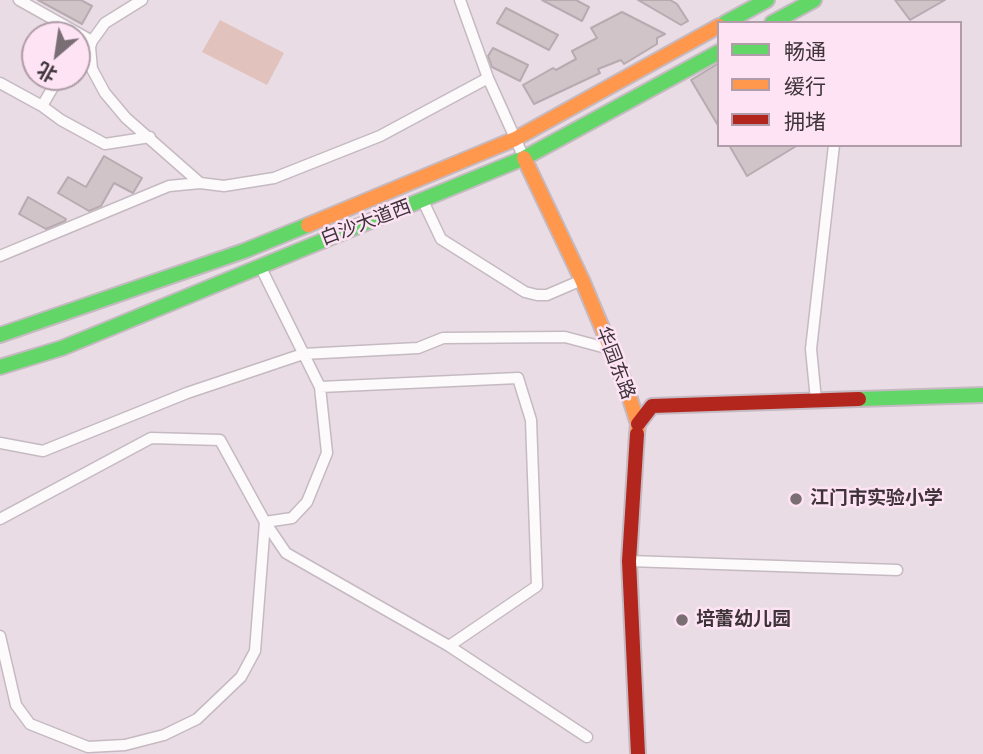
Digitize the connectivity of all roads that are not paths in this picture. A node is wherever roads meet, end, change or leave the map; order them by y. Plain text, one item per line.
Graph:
1 (19, 0) edge
2 (142, 0) edge
3 (460, 0) edge
4 (767, 0) edge
5 (814, 0) edge
6 (792, 18) edge
7 (53, 21) edge
8 (729, 21) edge
9 (717, 27) edge
10 (91, 44) joint
11 (717, 53) edge
12 (488, 78) junction
13 (0, 83) edge
14 (51, 91) edge
15 (42, 106) junction
16 (150, 137) junction
17 (514, 139) junction
18 (834, 147) edge
19 (524, 158) junction
20 (200, 183) junction
21 (423, 201) junction
22 (0, 256) edge
23 (260, 266) junction
24 (582, 280) junction
25 (0, 335) edge
26 (610, 349) junction
27 (303, 354) junction
28 (0, 367) edge
29 (320, 387) junction
30 (983, 395) edge
31 (816, 400) junction
32 (638, 424) junction
33 (0, 443) edge
34 (0, 519) edge
35 (265, 522) junction
36 (629, 561) junction
37 (897, 570) dead end
38 (0, 636) edge
39 (449, 646) junction
40 (587, 737) dead end
41 (638, 754) edge

1 - 7 street
2 - 10 street
3 - 12 street, 华园东路
4 - 8 main road
5 - 6 main road
9 - 17 main road, 白沙大道西
10 - 16 street
11 - 19 main road, 白沙大道西
12 - 17 street, 华园东路
12 - 20 street
13 - 15 street
14 - 15 street
15 - 16 street
16 - 20 street
17 - 19 street, 华园东路
17 - 25 main road, 白沙大道西
18 - 31 street
19 - 21 main road, 白沙大道西
19 - 24 main road, 华园东路
20 - 22 street
21 - 23 main road, 白沙大道西
21 - 24 street
23 - 27 street
23 - 28 main road, 白沙大道西
24 - 26 main road, 华园东路
26 - 27 street
26 - 32 main road, 华园东路
27 - 29 street
27 - 33 street
29 - 35 street
29 - 39 street
30 - 31 main road
31 - 32 main road
32 - 36 main road, 华园东路
34 - 35 street
35 - 38 street
35 - 39 street
36 - 37 street
36 - 41 main road, 华园东路
39 - 40 street

